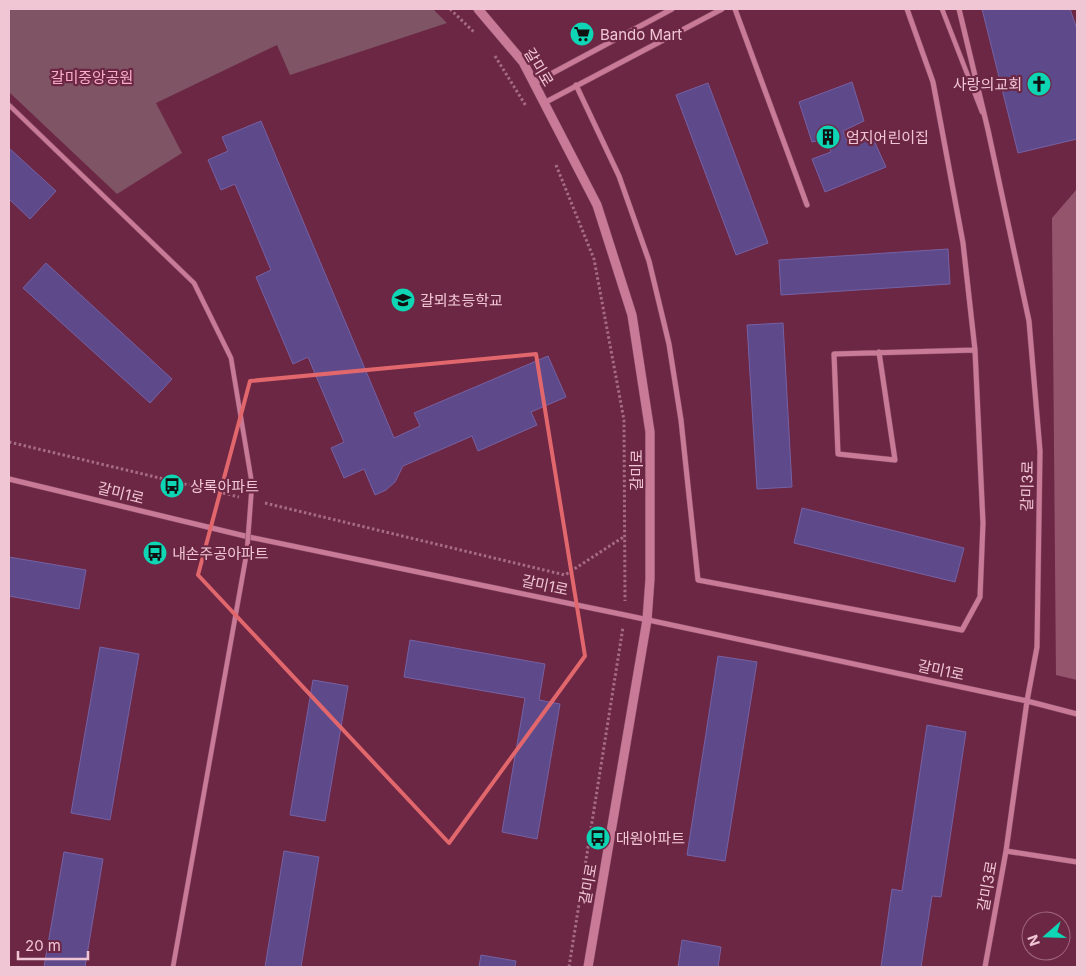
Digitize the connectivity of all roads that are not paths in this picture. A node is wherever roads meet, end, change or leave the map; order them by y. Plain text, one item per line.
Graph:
1 (478, 9) edge
2 (672, 9) edge
3 (722, 9) edge
4 (735, 9) edge
5 (907, 9) edge
6 (942, 9) edge
7 (959, 9) edge
8 (534, 83) junction
9 (576, 85) junction
10 (544, 103) junction
11 (9, 105) edge
12 (988, 130) junction
13 (807, 205) dead end
14 (975, 350) junction
15 (878, 352) junction
16 (9, 479) edge
17 (647, 620) junction
18 (1027, 701) junction
19 (1077, 714) edge
20 (1006, 851) junction
21 (1077, 862) edge
22 (173, 967) edge
23 (588, 967) edge
24 (986, 967) edge

1 - 8 street, 갈미로
2 - 8 street
3 - 9 street
4 - 13 street
5 - 14 street
6 - 12 street
7 - 12 street, 갈미3로
8 - 10 street, 갈미로
9 - 10 street
9 - 14 street
10 - 17 street, 갈미로
11 - 22 street, bridge
12 - 18 street, 갈미3로
14 - 15 street
15 - 15 street
16 - 17 street, 갈미1로
17 - 18 street, 갈미1로
17 - 23 street, 갈미로
18 - 19 street, 갈미1로
18 - 20 street, 갈미3로
20 - 21 street
20 - 24 street, 갈미3로

